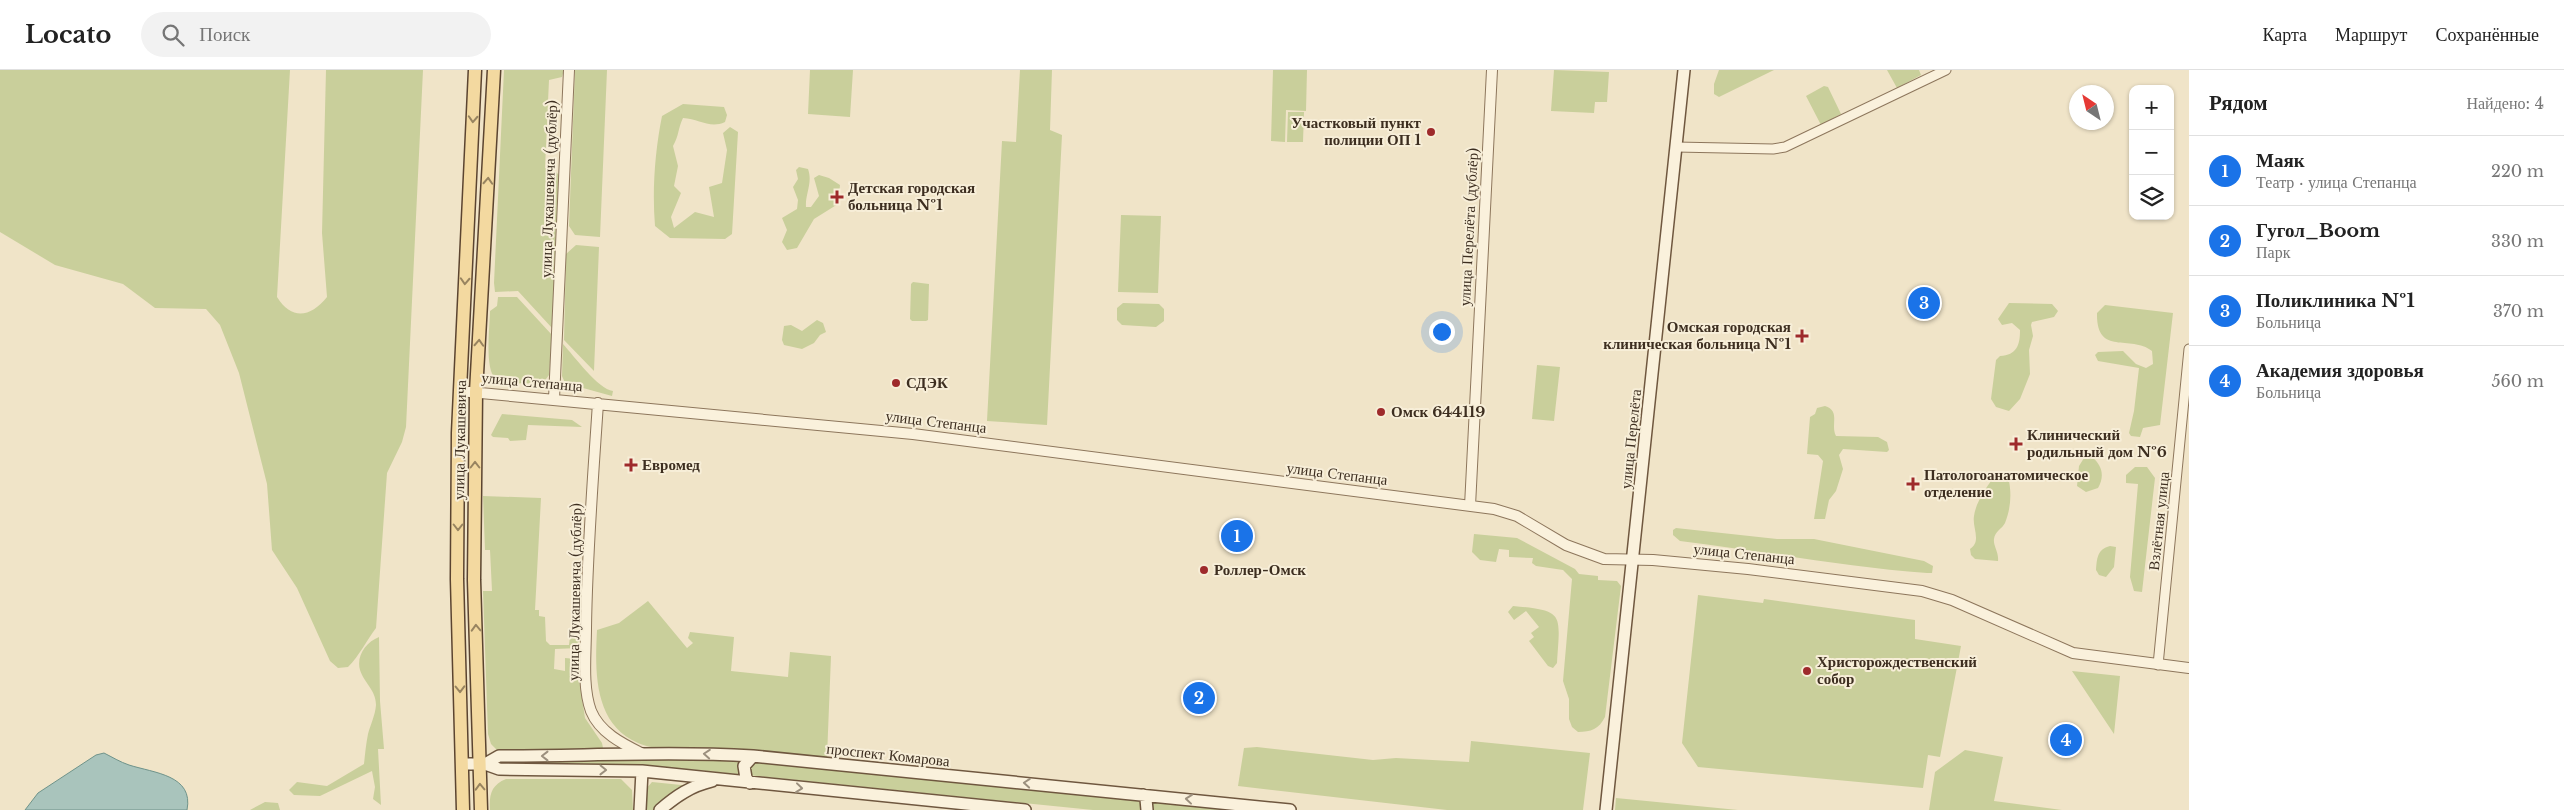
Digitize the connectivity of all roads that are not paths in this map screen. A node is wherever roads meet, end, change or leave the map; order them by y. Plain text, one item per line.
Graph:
1 (475, 70) edge
2 (494, 70) edge
3 (569, 70) edge
4 (1492, 70) edge
5 (1684, 70) edge
6 (1946, 70) edge
7 (1676, 148) junction
8 (2189, 349) edge
9 (459, 391) junction
10 (476, 392) junction
11 (554, 399) junction
12 (598, 404) junction
13 (1470, 506) junction
14 (1633, 561) junction
15 (2158, 665) junction
16 (2189, 668) edge
17 (607, 732) junction
18 (645, 755) junction
19 (607, 756) junction
20 (754, 756) junction
21 (462, 764) junction
22 (482, 764) junction
23 (642, 771) junction
24 (720, 780) junction
25 (750, 783) junction
26 (1143, 795) junction
27 (1264, 809) edge
28 (464, 810) edge
29 (481, 810) edge
30 (640, 810) edge
31 (660, 810) edge
32 (1025, 810) edge
33 (1147, 810) edge
34 (1290, 810) edge
35 (1606, 810) edge

1 -> 9 main road, улица Лукашевича
10 -> 2 main road, улица Лукашевича
3 - 11 street, улица Лукашевича (дублёр)
4 - 13 street, улица Перелёта (дублёр)
5 - 7 main road, улица Перелёта
6 - 7 street
7 - 14 main road, улица Перелёта
8 - 15 street, Взлётная улица
9 - 10 street, улица Степанца
9 -> 21 main road, улица Лукашевича
10 - 11 street, улица Степанца
22 -> 10 main road, улица Лукашевича
11 - 12 street, улица Степанца
12 - 13 street, улица Степанца
12 - 17 street, улица Лукашевича (дублёр)
13 - 14 street, улица Степанца
14 - 15 street, улица Степанца
14 - 35 main road, улица Перелёта
15 - 16 street, улица Степанца
17 - 18 street, улица Лукашевича (дублёр)
17 - 19 street
18 - 19 main road, проспект Комарова
20 -> 18 main road, проспект Комарова
19 -> 22 main road, проспект Комарова
20 - 25 main road
26 -> 20 main road, проспект Комарова
21 - 22 main road, проспект Комарова
21 - 28 main road, улица Лукашевича
22 -> 23 main road, проспект Комарова
29 -> 22 main road, улица Лукашевича
23 - 24 main road, проспект Комарова
23 - 30 main road
24 - 25 main road, проспект Комарова
24 - 31 main road
25 -> 32 main road, проспект Комарова
27 -> 26 main road, проспект Комарова
26 - 33 main road
27 - 34 main road, проспект Комарова

